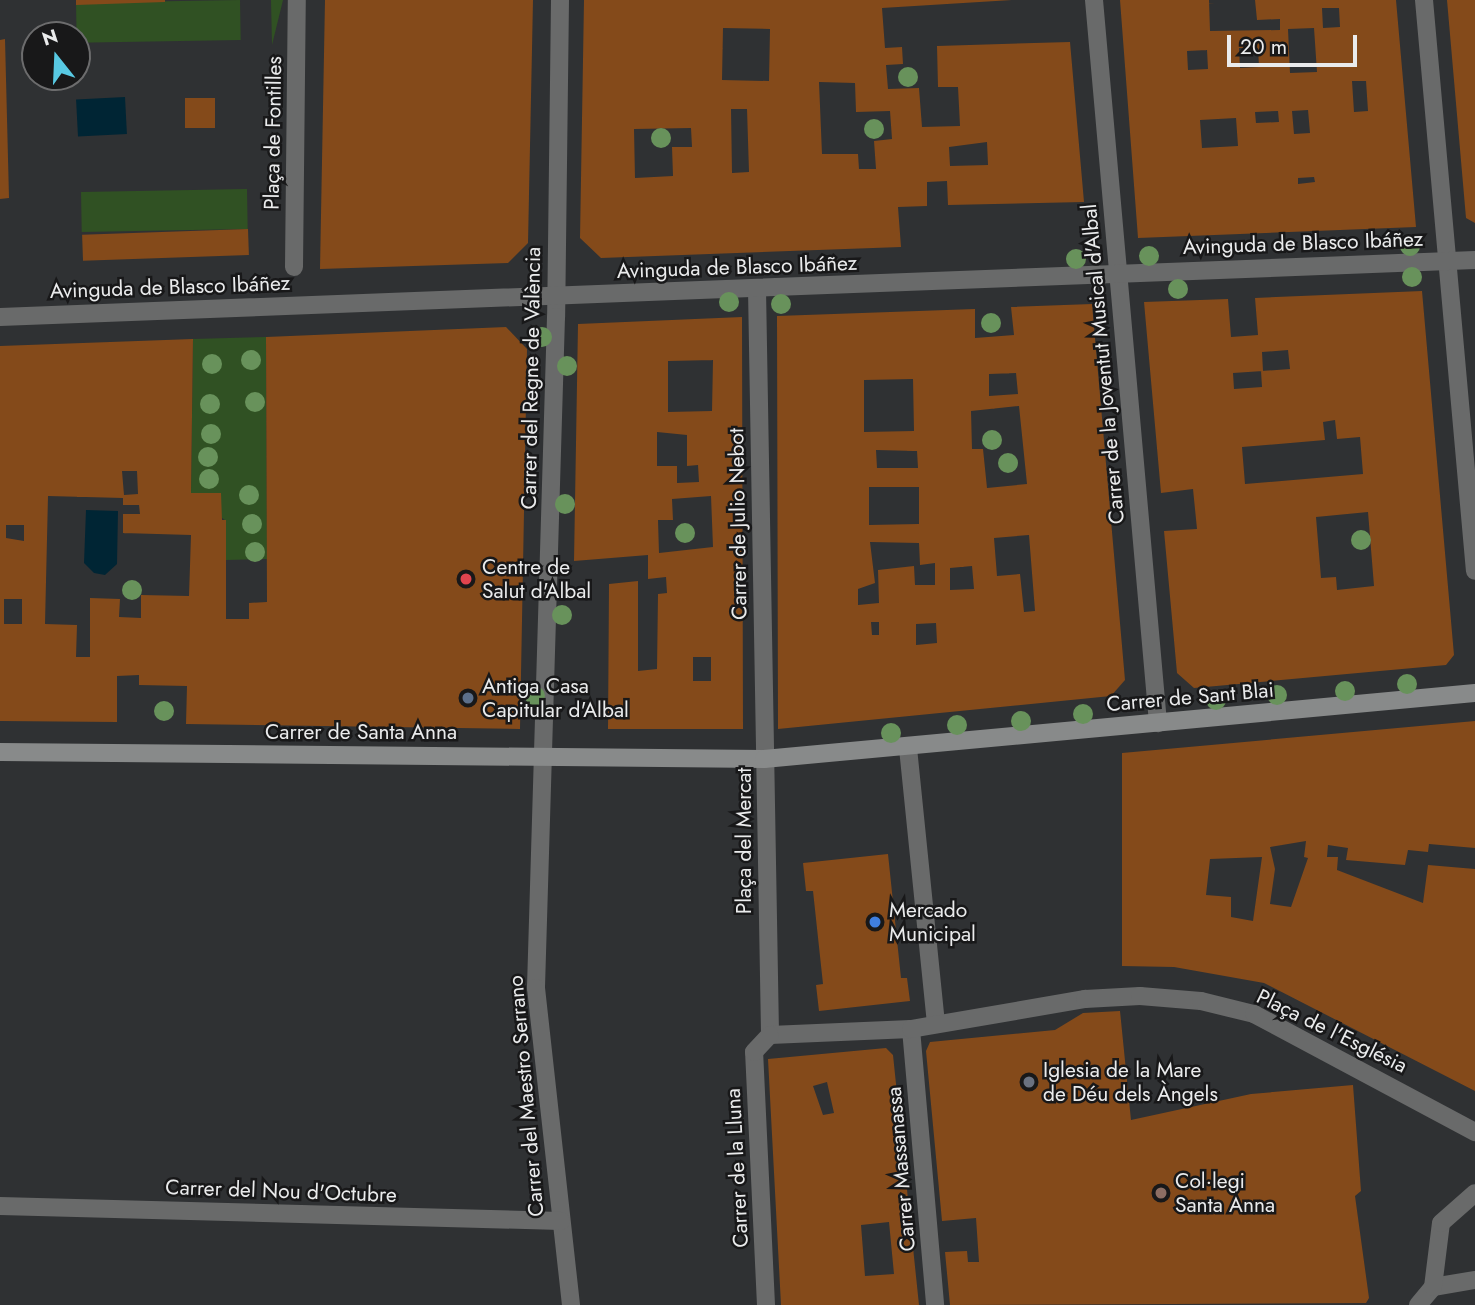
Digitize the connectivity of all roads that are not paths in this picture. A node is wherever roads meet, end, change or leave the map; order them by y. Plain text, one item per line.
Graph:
1 (297, 0) edge
2 (560, 0) edge
3 (1094, 0) edge
4 (1424, 0) edge
5 (1475, 260) edge
6 (1447, 261) junction
7 (294, 267) dead end
8 (1117, 272) junction
9 (757, 289) junction
10 (556, 297) junction
11 (0, 317) edge
12 (1475, 571) edge
13 (1475, 693) edge
14 (1158, 723) junction
15 (908, 748) junction
16 (0, 752) edge
17 (544, 756) junction
18 (764, 759) junction
19 (936, 1024) junction
20 (911, 1029) junction
21 (770, 1035) junction
22 (1475, 1132) edge
23 (1475, 1193) edge
24 (0, 1206) edge
25 (561, 1221) junction
26 (1475, 1280) edge
27 (1433, 1287) junction
28 (570, 1305) edge
29 (766, 1305) edge
30 (935, 1305) edge
31 (1418, 1305) edge

1 - 7 street, Plaça de Fontilles
2 - 10 street, Carrer del Regne de València
3 - 8 street, Carrer de la Joventut Musical d'Albal
4 - 6 street
5 - 6 street, Avinguda de Blasco Ibáñez
6 - 8 street, Avinguda de Blasco Ibáñez
6 - 12 street
8 - 9 street, Avinguda de Blasco Ibáñez
8 - 14 street, Carrer de la Joventut Musical d'Albal
9 - 10 street, Avinguda de Blasco Ibáñez
9 - 18 street, Carrer de Julio Nebot
10 - 11 street, Avinguda de Blasco Ibáñez
10 - 17 street, Carrer del Regne de València
13 - 14 street, Carrer de Sant Blai
14 - 15 street, Carrer de Sant Blai
15 - 18 street, Plaça del Mercat
15 - 19 street
16 - 17 street, Carrer de Santa Anna
17 - 18 street, Carrer de Santa Anna
17 - 25 street, Carrer del Maestro Serrano
18 - 21 street, Plaça del Mercat
19 - 20 street, Plaça de l'Església
19 - 22 street, Plaça de l'Església
20 - 21 street
20 - 30 street, Carrer Massanassa
21 - 29 street, Carrer de la Lluna
23 - 27 street
24 - 25 street, Carrer del Nou d'Octubre
25 - 28 street, Carrer del Maestro Serrano
26 - 27 street
27 - 31 street

